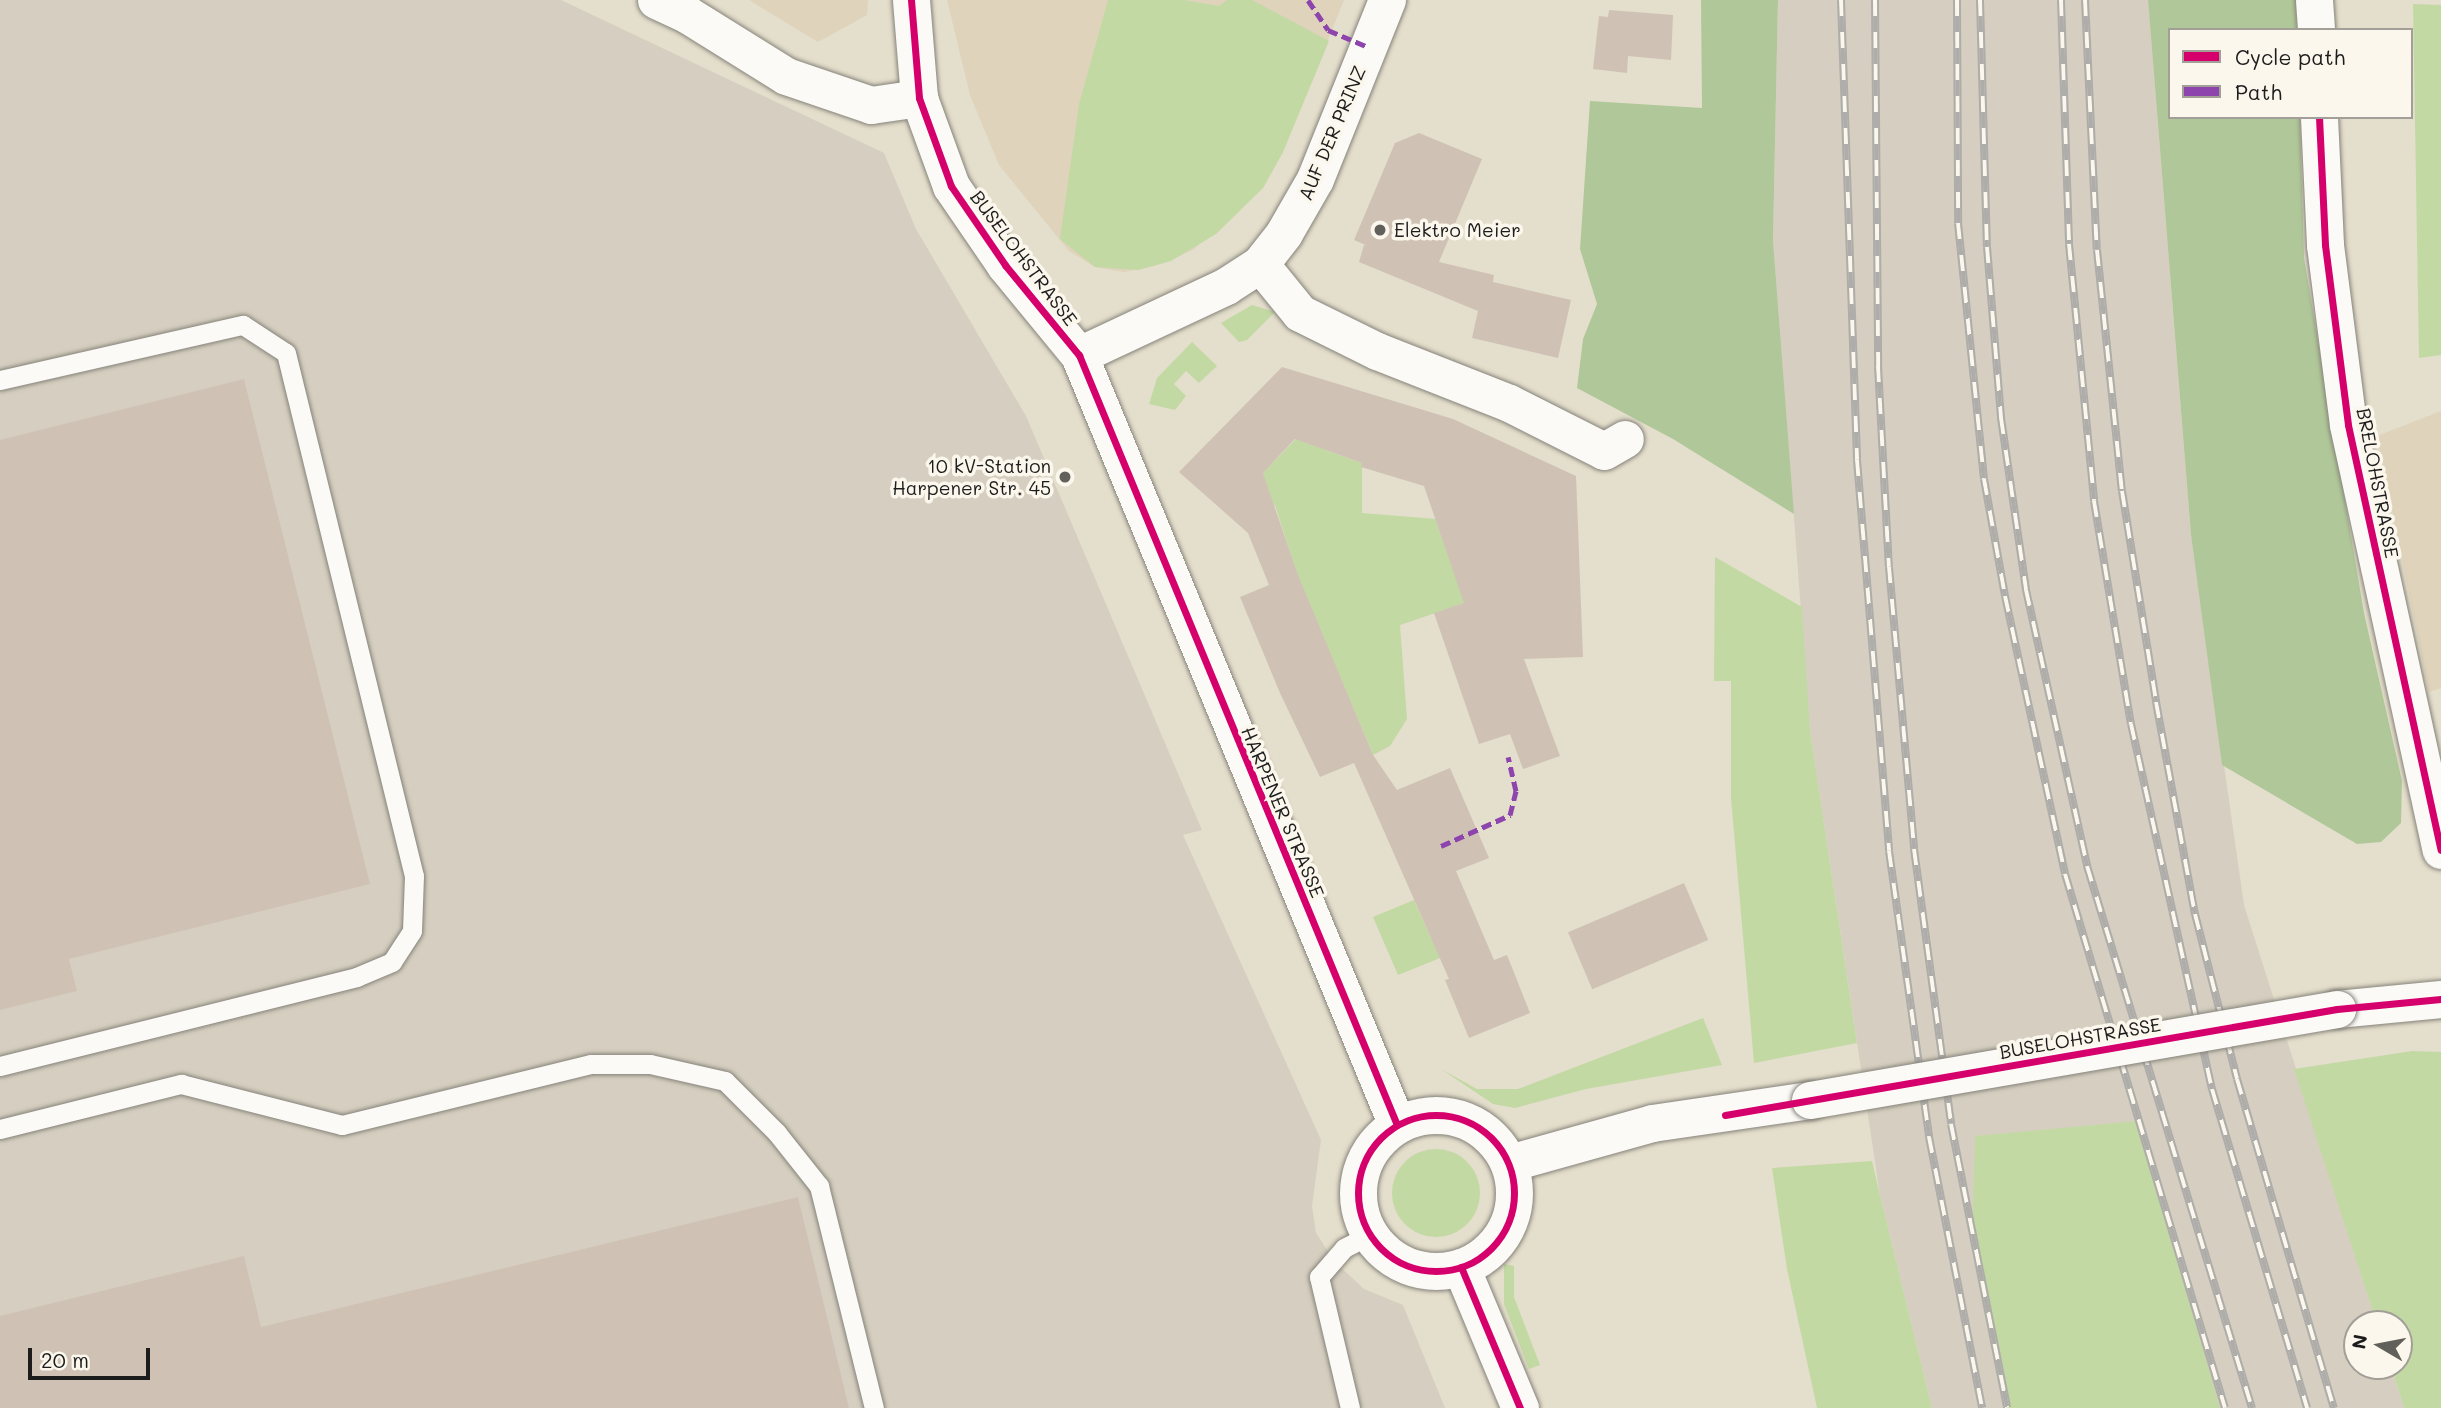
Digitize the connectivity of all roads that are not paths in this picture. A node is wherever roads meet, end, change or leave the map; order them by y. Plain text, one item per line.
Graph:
1 (656, 0) edge
2 (911, 0) edge
3 (1387, 0) edge
4 (2314, 0) edge
5 (2316, 28) edge
6 (919, 98) junction
7 (2319, 119) edge
8 (1260, 264) junction
9 (1079, 355) junction
10 (0, 380) edge
11 (1625, 439) dead end
12 (2441, 850) edge
13 (2441, 999) edge
14 (0, 1066) edge
15 (1397, 1125) junction
16 (0, 1129) edge
17 (1509, 1163) junction
18 (1370, 1235) junction
19 (1461, 1267) junction
20 (874, 1408) edge
21 (1350, 1408) edge
22 (1520, 1408) edge

1 - 6 street
2 - 6 street
3 - 8 street, AUF DER PRINZ
4 - 5 street
6 - 9 street, BUSELOHSTRASSE
7 - 12 street, BRELOHSTRASSE
8 - 9 street, AUF DER PRINZ
8 - 11 street
9 - 15 street, HARPENER STRASSE
10 - 14 lane
13 - 17 street, BUSELOHSTRASSE, bridge
15 - 17 street
15 - 18 street
16 - 20 lane
17 - 19 street
18 - 19 street
18 - 21 lane
19 - 22 street

